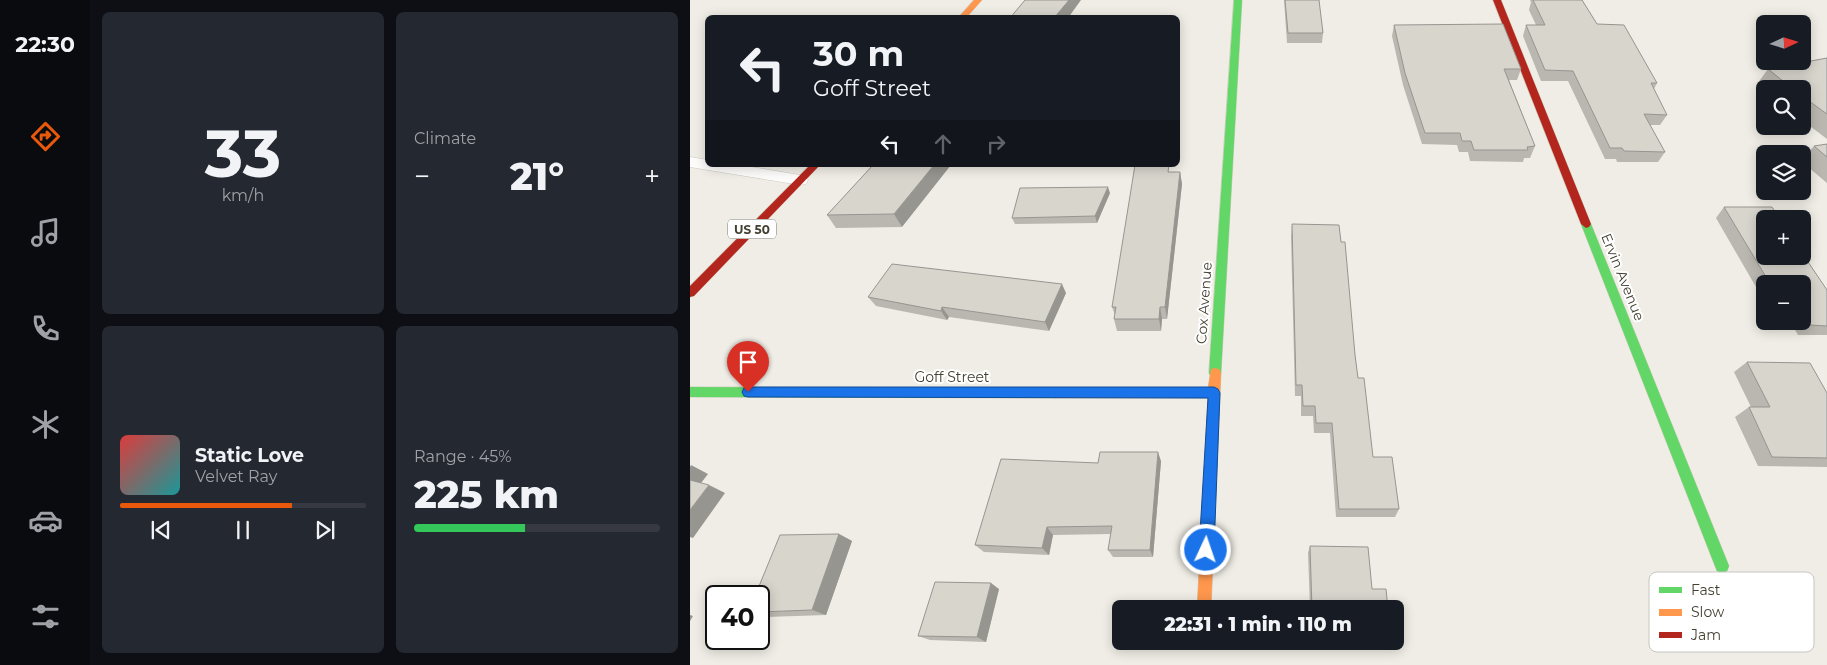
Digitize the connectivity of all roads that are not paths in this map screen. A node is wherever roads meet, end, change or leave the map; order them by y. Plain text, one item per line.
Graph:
1 (978, 0) edge
2 (1238, 0) edge
3 (1497, 0) edge
4 (964, 15) edge
5 (690, 162) edge
6 (705, 164) edge
7 (721, 167) edge
8 (812, 167) edge
9 (800, 180) junction
10 (690, 293) edge
11 (690, 392) edge
12 (1214, 393) junction
13 (1722, 566) dead end
14 (1204, 600) edge

1 - 4 street
2 - 12 street, Cox Avenue
3 - 13 street, Ervin Avenue
5 - 6 lane
7 - 9 lane
8 - 9 street, US 50
9 - 10 street, US 50
11 - 12 street, Goff Street
12 - 14 street, Cox Avenue

